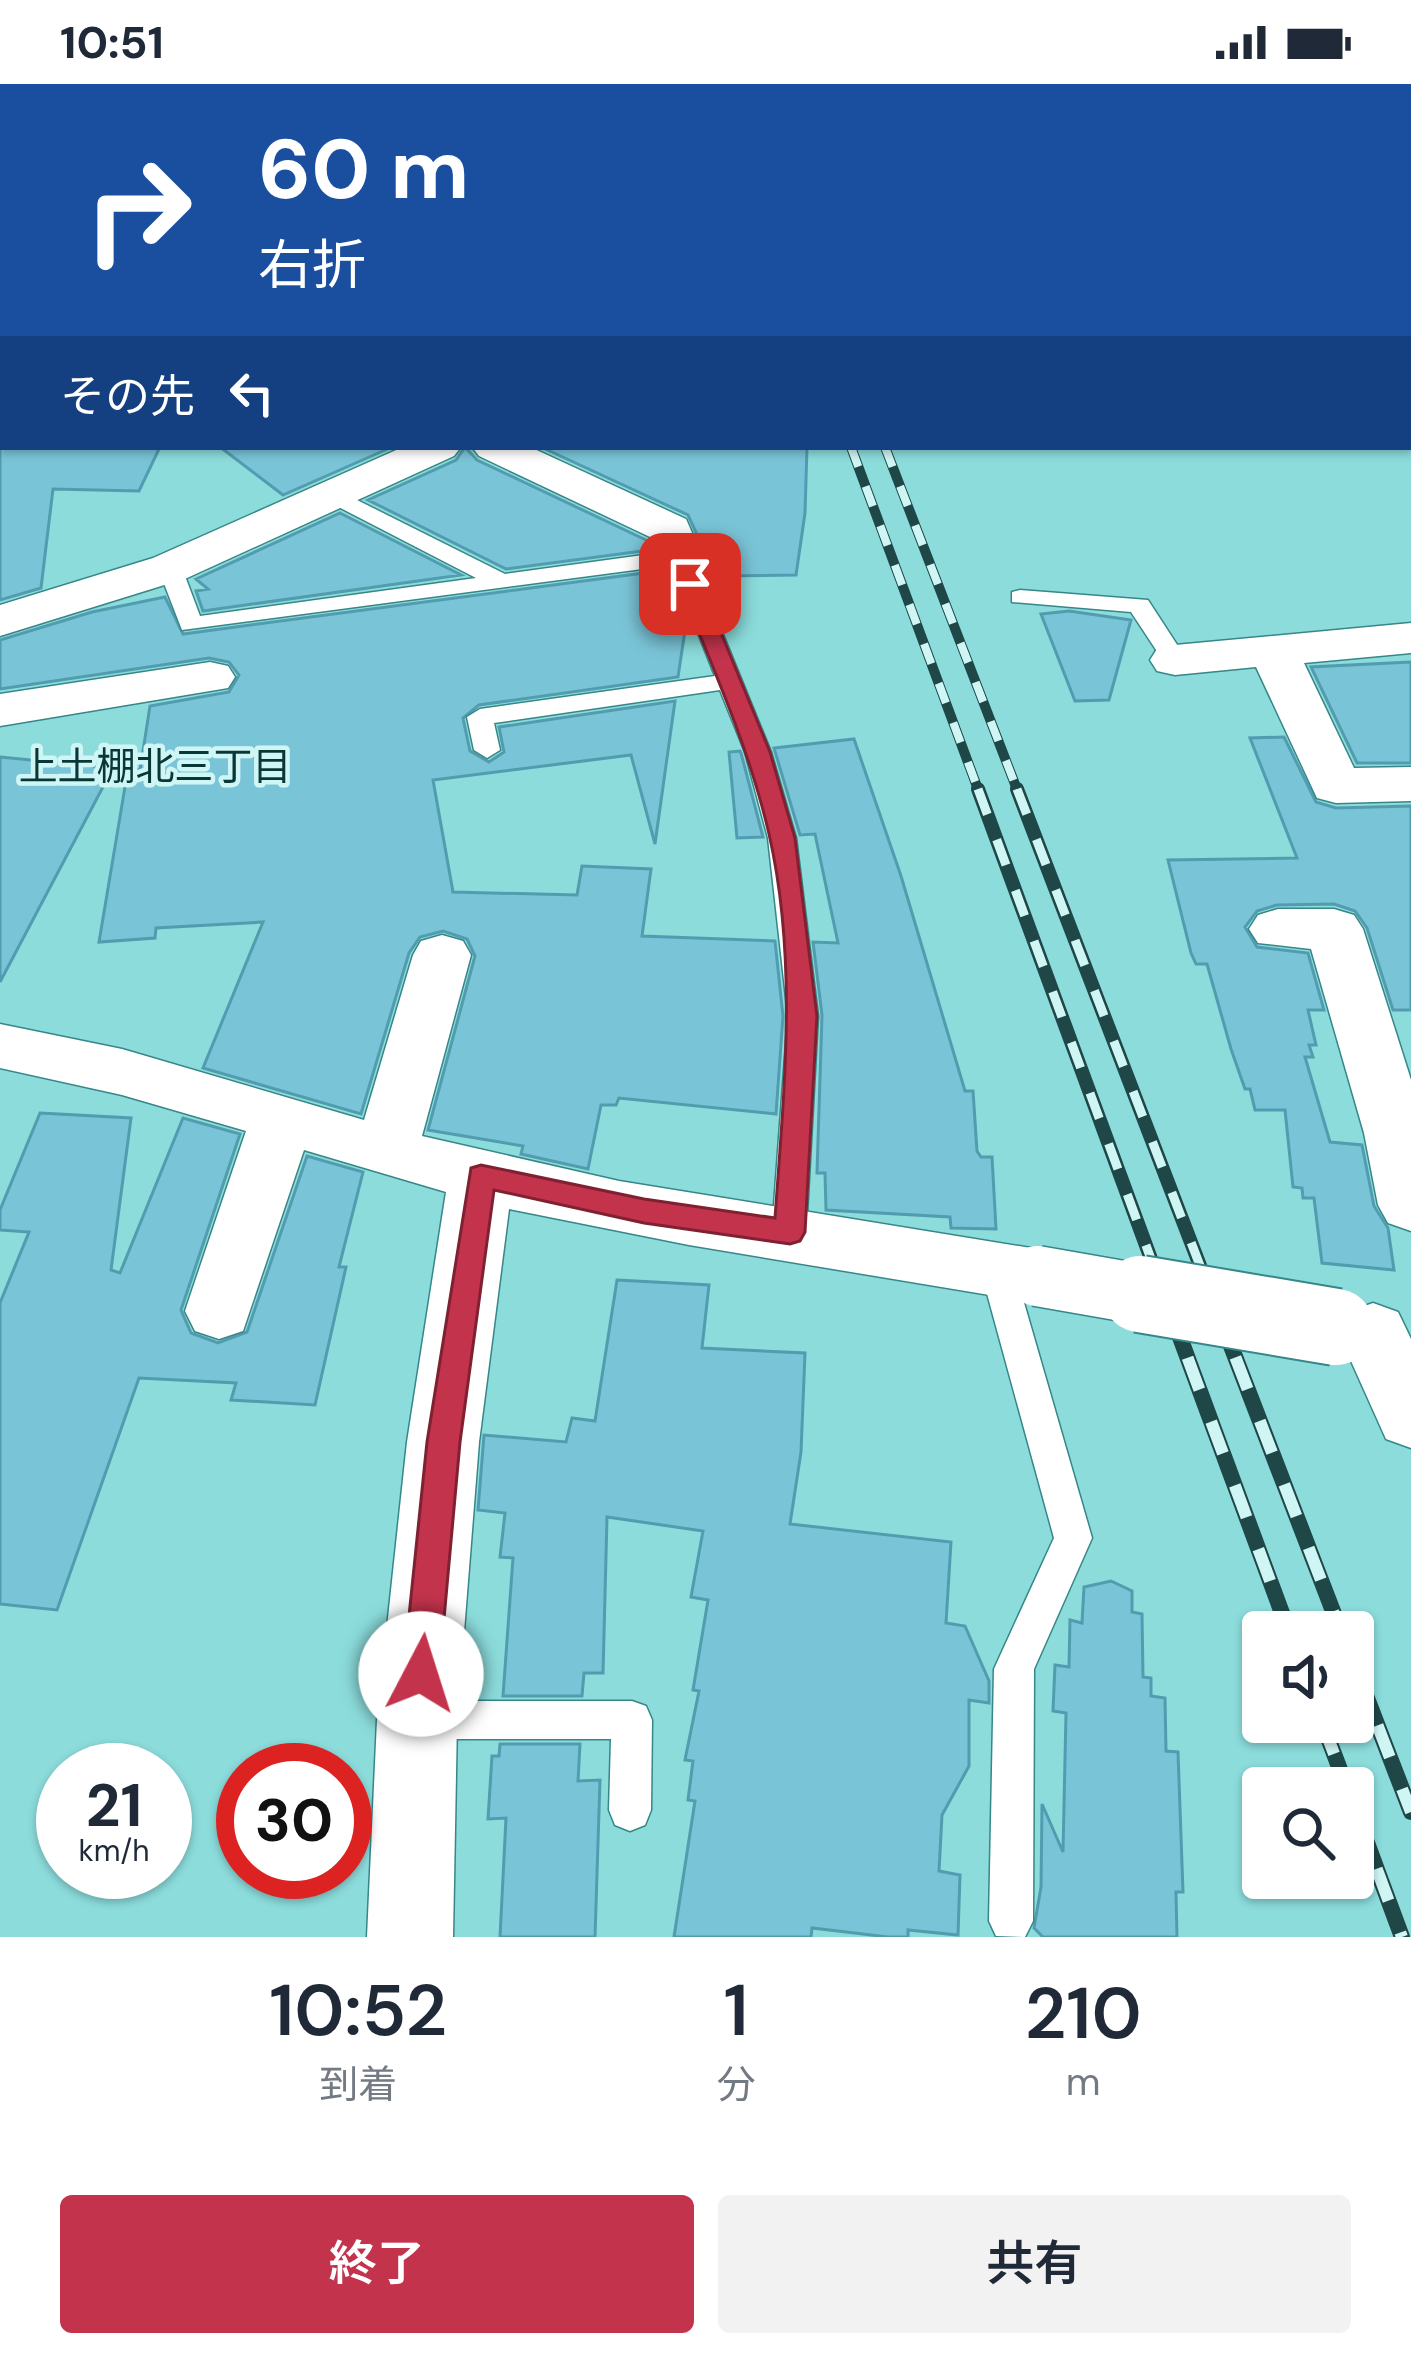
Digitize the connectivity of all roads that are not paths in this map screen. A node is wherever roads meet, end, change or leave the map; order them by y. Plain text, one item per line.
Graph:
1 (432, 450) edge
2 (500, 450) edge
3 (333, 494) junction
4 (170, 568) junction
5 (685, 570) junction
6 (498, 580) junction
7 (1020, 597) dead end
8 (0, 621) edge
9 (1411, 638) edge
10 (1275, 654) junction
11 (1175, 659) joint
12 (210, 677) dead end
13 (730, 681) junction
14 (0, 710) edge
15 (488, 750) dead end
16 (1411, 784) edge
17 (1312, 919) dead end
18 (442, 955) dead end
19 (0, 1046) edge
20 (282, 1118) junction
21 (387, 1149) junction
22 (481, 1176) junction
23 (1411, 1205) edge
24 (790, 1232) junction
25 (1017, 1272) junction
26 (219, 1311) dead end
27 (1374, 1332) edge
28 (1411, 1417) edge
29 (417, 1720) junction
30 (630, 1810) dead end
31 (1010, 1921) dead end
32 (410, 1937) edge

1 - 3 street
2 - 5 street
3 - 4 street
3 - 6 lane
4 - 6 lane
4 - 8 street
5 - 6 lane
5 - 13 lane
7 - 11 lane
9 - 10 street
10 - 11 street
10 - 16 street
12 - 14 street
13 - 15 lane
13 - 24 lane
17 - 23 street
18 - 21 street
19 - 20 street
20 - 21 street
20 - 26 street
21 - 22 street
22 - 24 street
22 - 29 street
24 - 25 street
25 - 27 street, bridge
25 - 31 lane
27 - 28 street
29 - 30 lane
29 - 32 street

